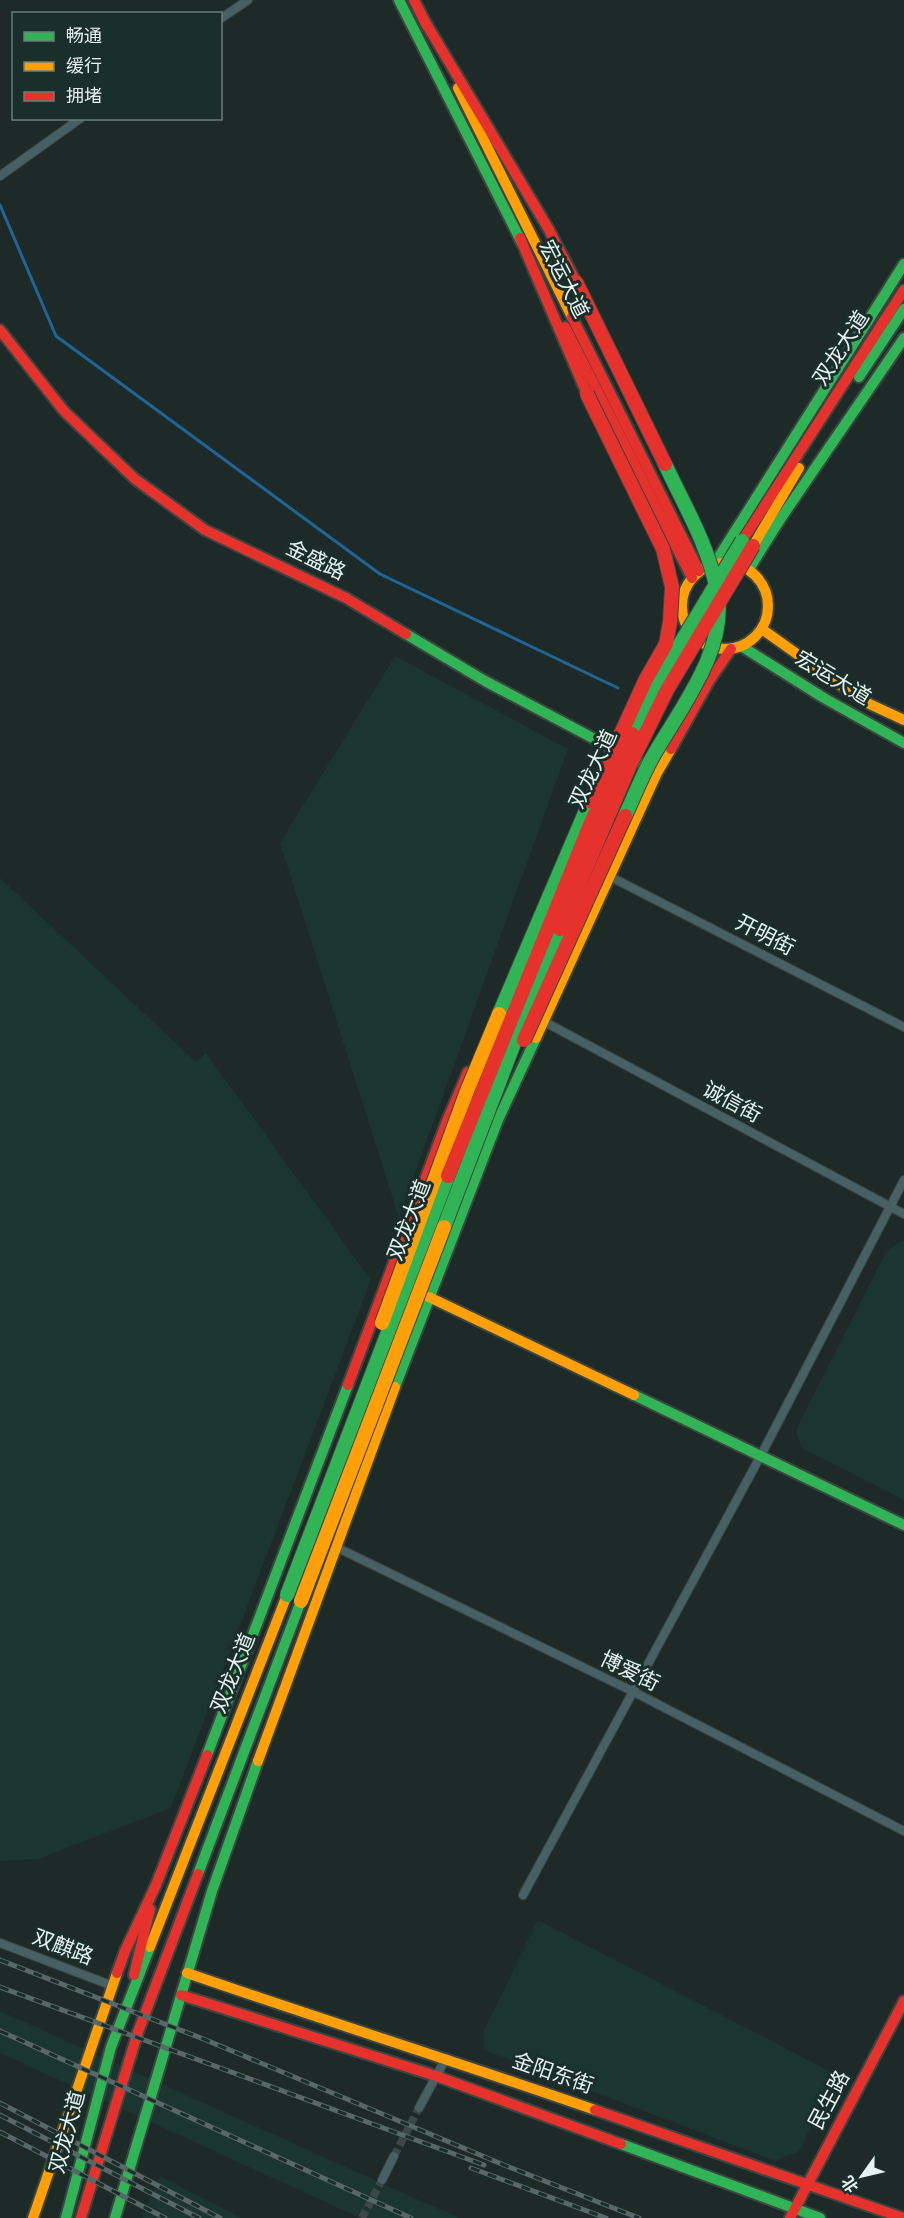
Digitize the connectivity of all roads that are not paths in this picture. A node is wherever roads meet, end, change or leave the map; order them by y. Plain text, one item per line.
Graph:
1 (248, 0) edge
2 (399, 0) edge
3 (414, 0) edge
4 (222, 18) edge
5 (424, 21) junction
6 (78, 120) edge
7 (2, 174) edge
8 (520, 238) junction
9 (904, 264) edge
10 (904, 290) edge
11 (904, 309) edge
12 (0, 330) edge
13 (904, 338) edge
14 (716, 563) junction
15 (749, 570) junction
16 (695, 574) junction
17 (685, 623) junction
18 (762, 629) junction
19 (736, 648) junction
20 (904, 720) edge
21 (904, 743) edge
22 (609, 746) junction
23 (657, 773) junction
24 (609, 876) junction
25 (543, 1021) junction
26 (904, 1027) edge
27 (485, 1117) junction
28 (904, 1180) edge
29 (889, 1207) junction
30 (904, 1214) edge
31 (429, 1297) junction
32 (356, 1410) junction
33 (760, 1457) junction
34 (904, 1525) edge
35 (338, 1548) junction
36 (634, 1692) junction
37 (904, 1831) edge
38 (156, 1885) junction
39 (523, 1895) dead end
40 (0, 1943) edge
41 (187, 1973) junction
42 (113, 1986) junction
43 (181, 1995) junction
44 (904, 2001) edge
45 (126, 2008) junction
46 (446, 2058) junction
47 (436, 2076) junction
48 (419, 2108) tunnel mouth
49 (394, 2156) tunnel mouth
50 (381, 2180) tunnel mouth
51 (89, 2186) junction
52 (808, 2186) junction
53 (793, 2213) edge
54 (33, 2218) edge
55 (65, 2218) edge
56 (81, 2218) edge
57 (88, 2218) edge
58 (115, 2218) edge
59 (820, 2218) edge
60 (903, 2218) edge

1 - 4 street
2 - 8 main road, 宏运大道
3 - 5 main road, 宏运大道
5 - 16 main road, 宏运大道
5 - 27 main road, bridge
6 - 7 street
8 - 16 main road, 宏运大道
8 - 32 main road, bridge
9 - 14 main road, 双龙大道
10 - 32 main road, 双龙大道, bridge
11 - 27 main road, 双龙大道, bridge
12 - 22 main road, 金盛路
13 - 15 main road
14 - 15 main road
14 - 16 main road
15 - 18 main road
16 - 17 main road
17 - 19 main road
17 - 22 main road, 双龙大道
18 - 19 main road
18 - 20 main road, 宏运大道
19 - 21 main road, 宏运大道
19 - 23 main road
22 - 23 main road, 金盛路
22 - 38 main road, 双龙大道
23 - 24 main road
24 - 25 main road
24 - 26 street, 开明街
25 - 29 street, 诚信街
25 - 31 main road
27 - 51 main road, 双龙大道, bridge
28 - 29 street
29 - 30 street, 诚信街
29 - 33 street
31 - 33 main road
31 - 35 main road
32 - 45 main road, 双龙大道, bridge
33 - 34 main road
33 - 36 street
35 - 36 street, 博爱街
35 - 41 main road
36 - 37 street, 博爱街
36 - 39 street
38 - 42 main road
38 - 45 main road
40 - 42 street, 双麒路
41 - 43 main road
41 - 46 main road, 金阳东街
42 - 54 main road
43 - 47 main road, 金阳东街
43 - 58 main road
44 - 52 main road, 民生路
45 - 55 main road, 双龙大道
46 - 47 street
46 - 52 main road, 金阳东街
47 - 48 street
47 - 53 main road, 金阳东街
49 - 50 street
51 - 56 main road, 双龙大道
51 - 57 main road
52 - 53 main road, 民生路
52 - 60 main road, 金阳东街
53 - 59 main road, 金阳东街

